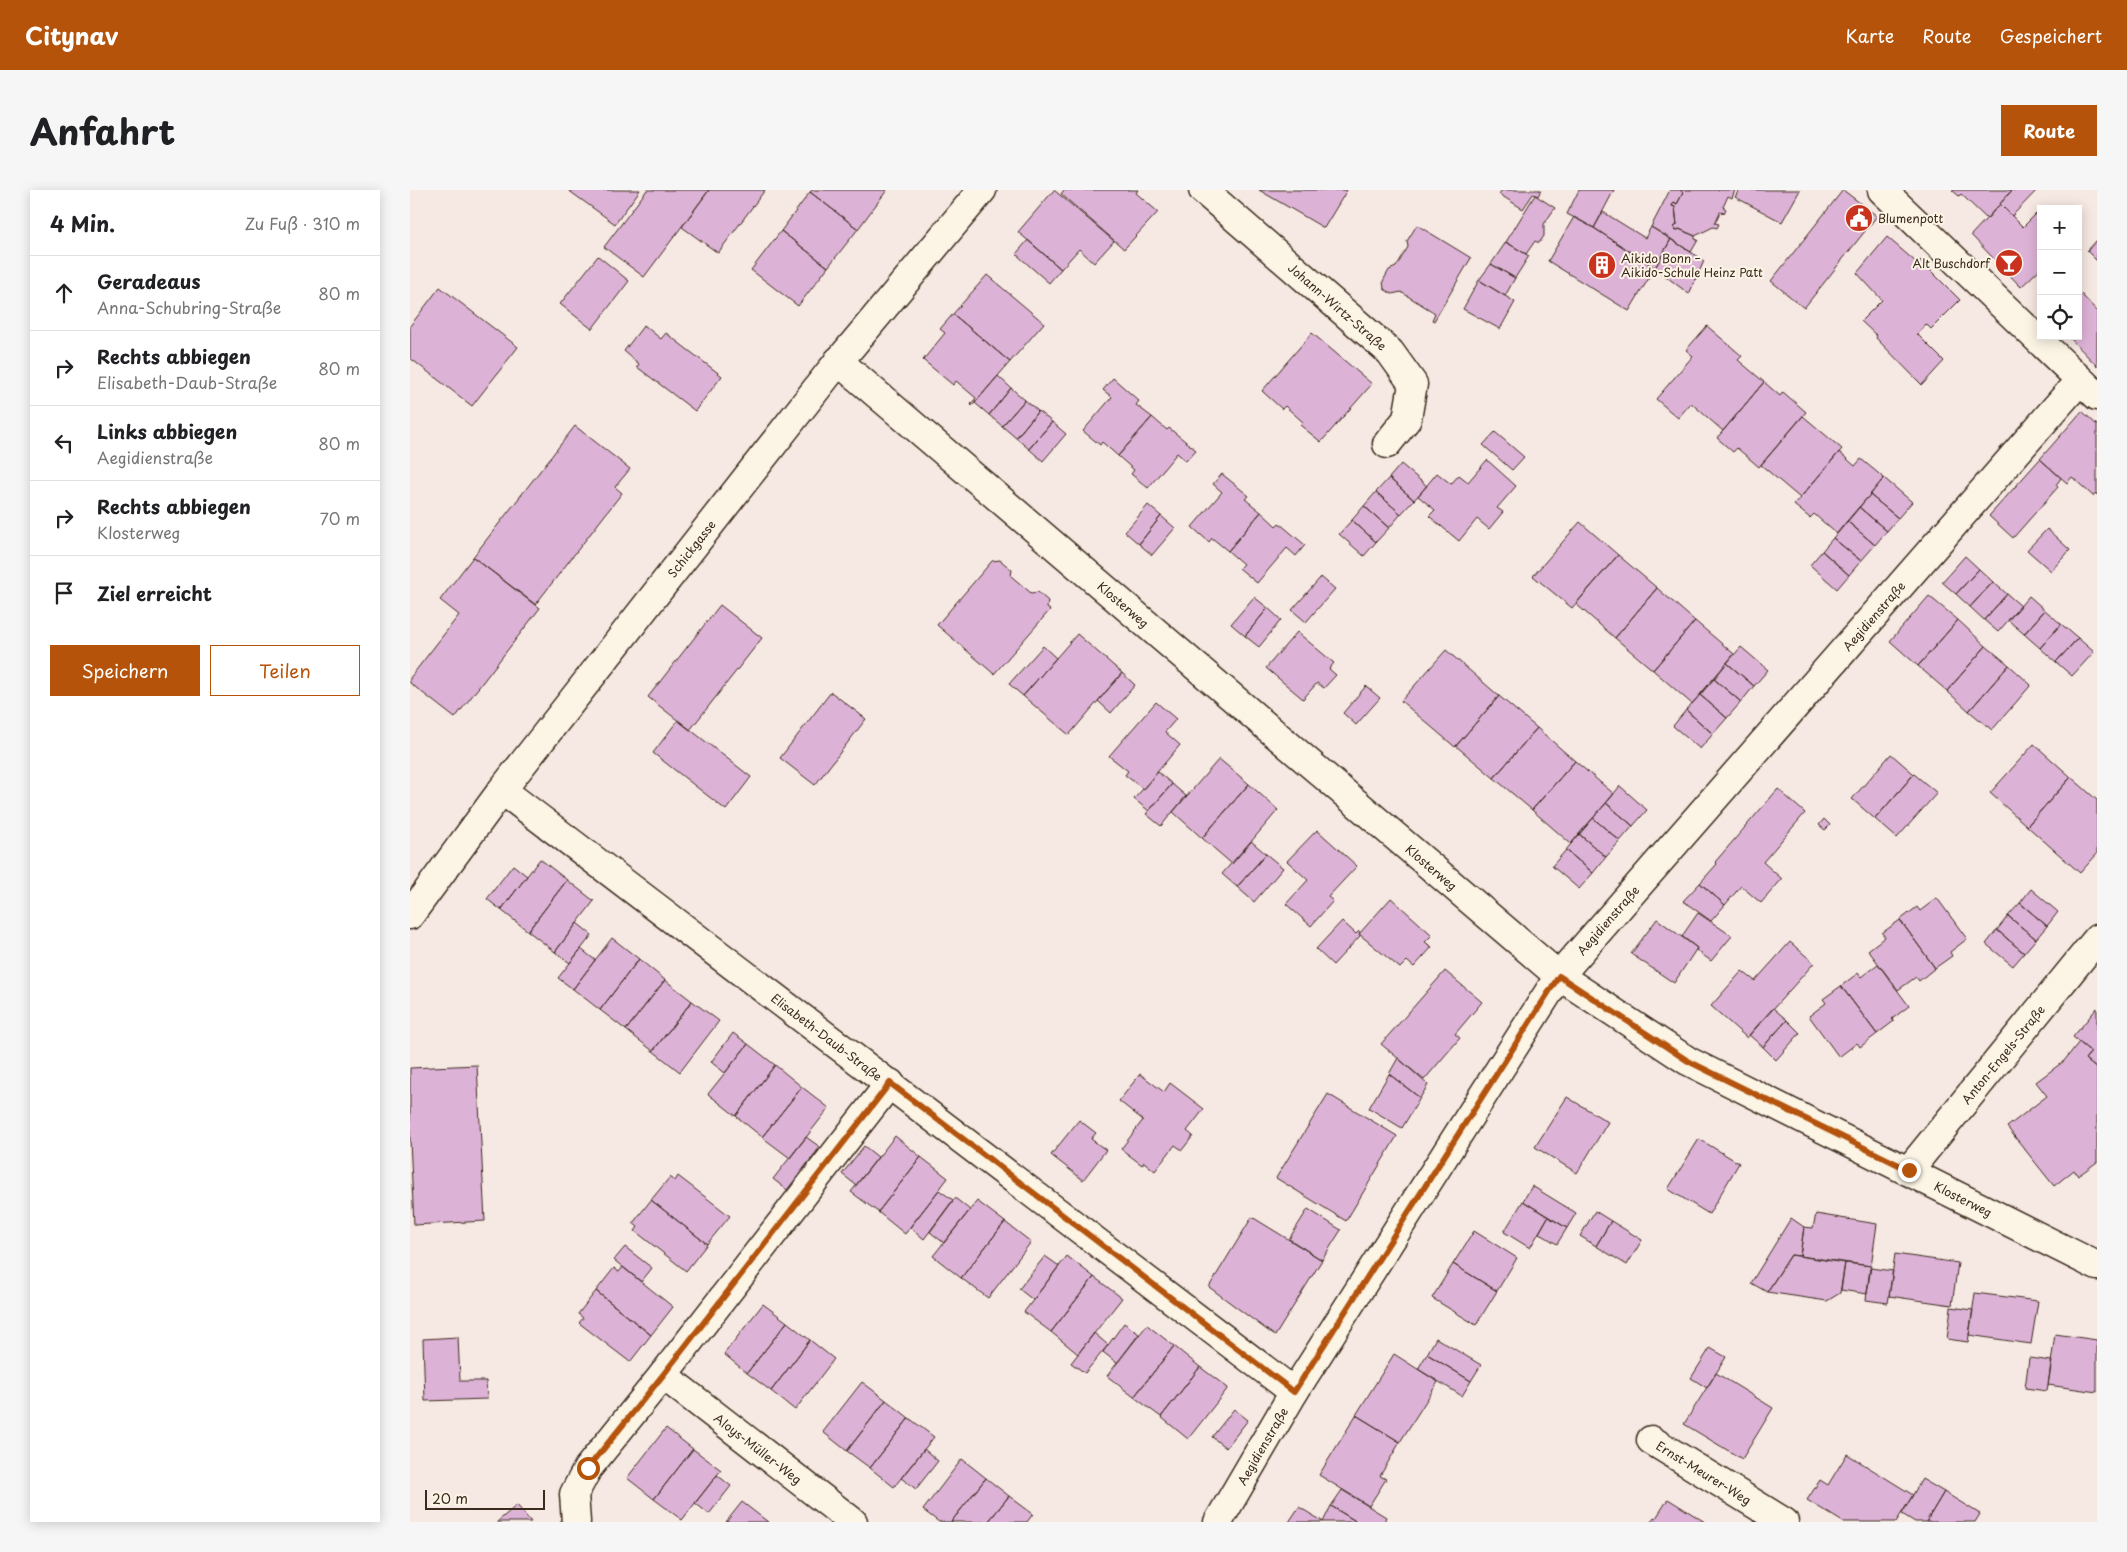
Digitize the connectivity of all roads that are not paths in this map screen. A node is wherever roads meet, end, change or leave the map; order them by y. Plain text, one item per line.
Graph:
1 (982, 190) edge
2 (1203, 190) edge
3 (1882, 190) edge
4 (838, 361) junction
5 (2093, 391) edge
6 (1387, 444) dead end
7 (502, 790) junction
8 (410, 915) edge
9 (2097, 939) edge
10 (1559, 976) junction
11 (890, 1083) junction
12 (1909, 1170) junction
13 (2097, 1266) edge
14 (663, 1375) junction
15 (1294, 1392) junction
16 (1651, 1440) dead end
17 (576, 1522) edge
18 (852, 1522) edge
19 (1218, 1522) edge
20 (1783, 1522) edge

1 - 4 street, Schickgasse
2 - 6 street, Johann-Wirtz-Straße
3 - 5 street
4 - 7 street, Schickgasse
4 - 10 street, Klosterweg
5 - 10 street, Aegidienstraße
7 - 8 street, Schickgasse
7 - 11 street, Elisabeth-Daub-Straße
9 - 12 street, Anton-Engels-Straße
10 - 12 street, Klosterweg
10 - 15 street, Aegidienstraße
11 - 14 street
11 - 15 street, Elisabeth-Daub-Straße
12 - 13 street, Klosterweg
14 - 17 street
14 - 18 street, Aloys-Müller-Weg
15 - 19 street, Aegidienstraße
16 - 20 street, Ernst-Meurer-Weg

